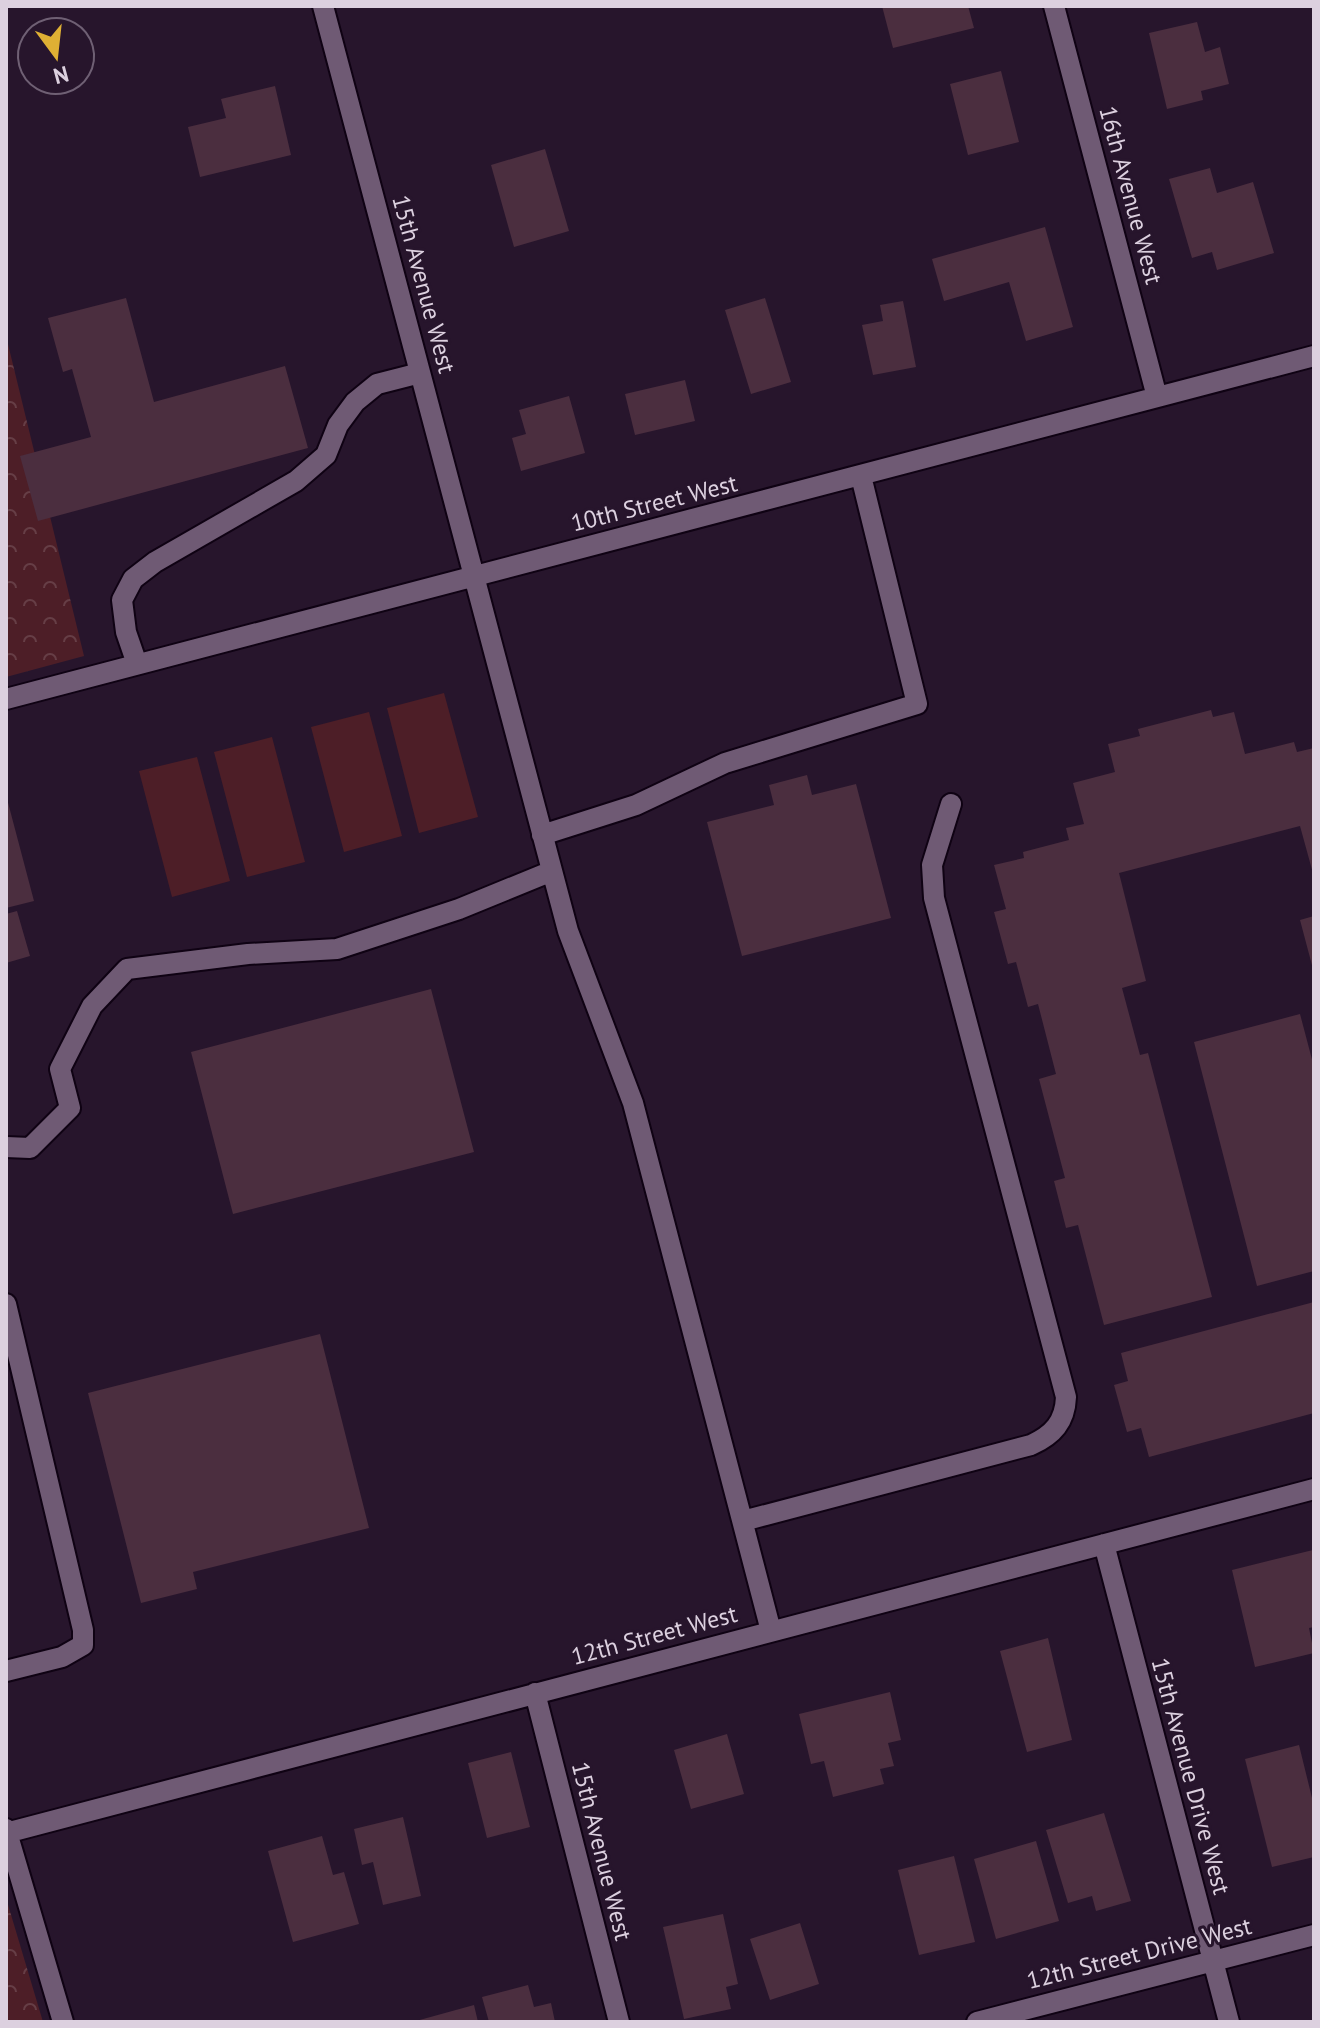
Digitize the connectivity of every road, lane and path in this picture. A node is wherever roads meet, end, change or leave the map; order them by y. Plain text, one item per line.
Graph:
1 (323, 6) edge
2 (1054, 6) edge
3 (1314, 356) edge
4 (420, 373) junction
5 (1157, 397) junction
6 (861, 476) junction
7 (473, 576) junction
8 (137, 664) junction
9 (6, 699) edge
10 (951, 804) dead end
11 (542, 835) junction
12 (552, 871) junction
13 (6, 1147) edge
14 (6, 1304) edge
15 (1314, 1489) edge
16 (743, 1521) junction
17 (1104, 1544) junction
18 (771, 1631) junction
19 (6, 1671) edge
20 (535, 1693) junction
21 (6, 1832) edge
22 (1314, 1935) edge
23 (1213, 1962) junction
24 (63, 2022) edge
25 (619, 2022) edge
26 (977, 2022) edge
27 (1229, 2022) edge

1 - 4 street, 15th Avenue West
2 - 5 street, 16th Avenue West
3 - 5 street, 10th Street West
4 - 7 street, 15th Avenue West
4 - 8 street
5 - 6 street, 10th Street West
6 - 7 street, 10th Street West
6 - 11 street
7 - 8 street, 10th Street West
7 - 11 street, 15th Avenue West
8 - 9 street, 10th Street West
10 - 16 street
11 - 12 street, 15th Avenue West
12 - 13 street
12 - 16 street, 15th Avenue West
14 - 19 street
15 - 17 street, 12th Street West
16 - 18 street, 15th Avenue West
17 - 18 street, 12th Street West
17 - 23 street, 15th Avenue Drive West
18 - 20 street, 12th Street West
20 - 21 street, 12th Street West
20 - 25 street, 15th Avenue West
21 - 24 street
22 - 23 street, 12th Street Drive West
23 - 26 street, 12th Street Drive West
23 - 27 street, 15th Avenue Drive West

